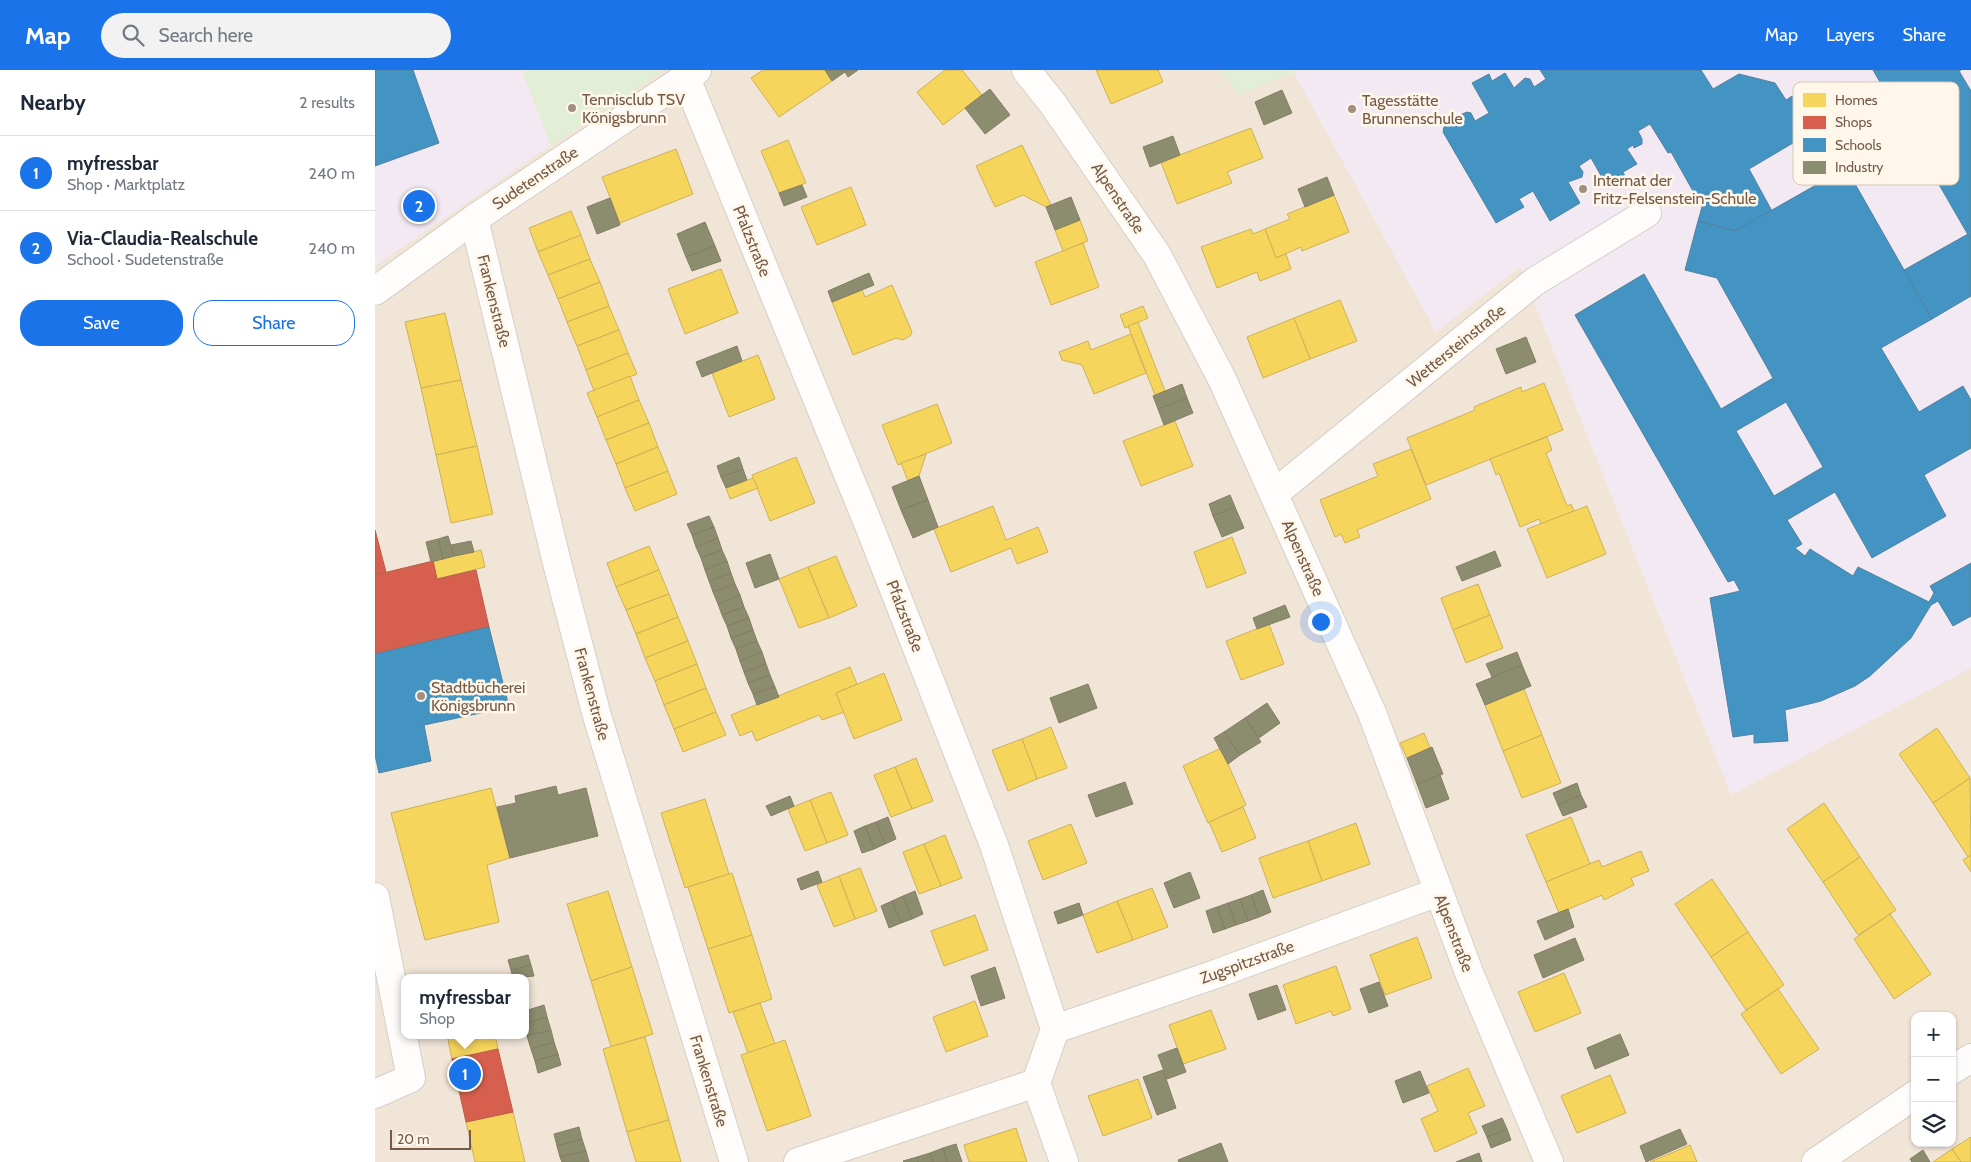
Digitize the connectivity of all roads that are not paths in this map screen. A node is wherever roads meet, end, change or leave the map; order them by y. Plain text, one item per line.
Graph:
1 (1026, 70) edge
2 (692, 74) edge
3 (1647, 214) dead end
4 (474, 219) junction
5 (375, 291) edge
6 (1275, 493) junction
7 (1438, 892) junction
8 (375, 897) edge
9 (401, 1027) edge
10 (1055, 1029) junction
11 (403, 1039) edge
12 (1971, 1058) edge
13 (1956, 1067) edge
14 (1036, 1083) junction
15 (375, 1094) edge
16 (1911, 1098) edge
17 (734, 1162) edge
18 (798, 1162) edge
19 (1064, 1162) edge
20 (1549, 1162) edge
21 (1815, 1162) edge

1 - 6 street, Alpenstraße
2 - 4 street, Sudetenstraße
2 - 10 street, Pfalzstraße
3 - 6 street, Wettersteinstraße
4 - 5 street, Sudetenstraße
4 - 17 street, Frankenstraße
6 - 7 street, Alpenstraße
7 - 10 street, Zugspitzstraße
7 - 20 street, Alpenstraße
8 - 9 street
10 - 14 street
11 - 15 street
12 - 13 street
14 - 18 street
14 - 19 street
16 - 21 street

